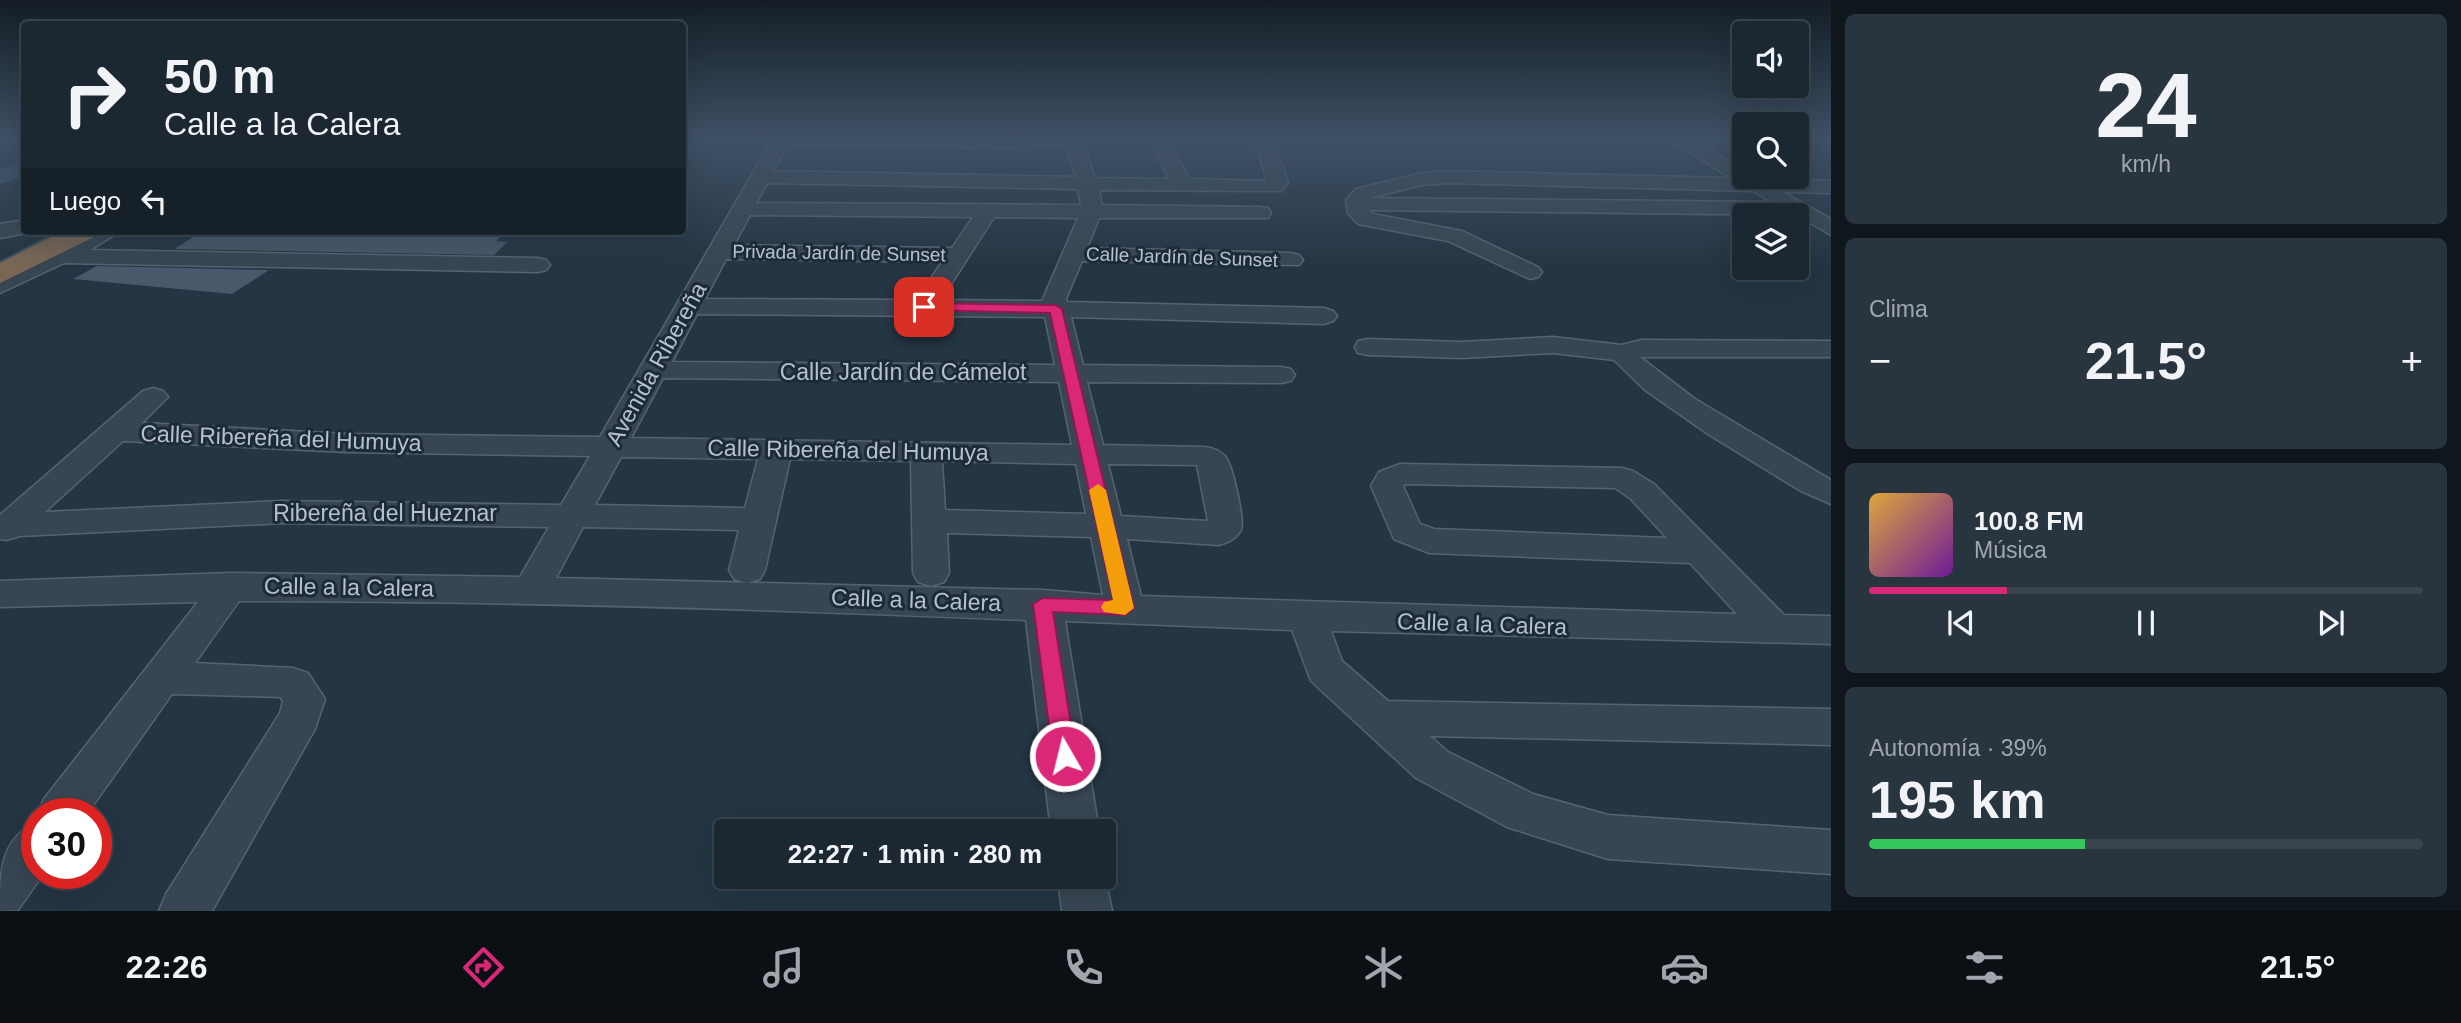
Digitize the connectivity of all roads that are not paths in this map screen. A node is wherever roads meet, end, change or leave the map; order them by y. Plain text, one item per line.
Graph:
1 (758, 181) edge
2 (990, 181) edge
3 (1180, 181) edge
4 (1276, 181) edge
5 (1416, 181) edge
6 (1583, 181) edge
7 (1087, 182) junction
8 (1732, 184) edge
9 (1182, 185) junction
10 (1809, 186) edge
11 (1831, 187) edge
12 (1763, 189) edge
13 (1788, 203) edge
14 (1356, 204) junction
15 (1732, 208) edge
16 (743, 209) junction
17 (989, 209) junction
18 (1092, 210) junction
19 (1260, 213) dead end
20 (1809, 215) edge
21 (21, 228) edge
22 (1831, 228) edge
23 (0, 231) edge
24 (40, 235) edge
25 (76, 235) edge
26 (102, 235) edge
27 (719, 252) junction
28 (0, 254) edge
29 (1072, 254) junction
30 (959, 255) junction
31 (62, 256) junction
32 (1291, 260) dead end
33 (538, 265) dead end
34 (1530, 272) dead end
35 (0, 274) edge
36 (0, 286) edge
37 (689, 306) junction
38 (924, 307) junction
39 (1055, 309) junction
40 (1324, 316) dead end
41 (1368, 347) dead end
42 (1831, 349) edge
43 (1623, 354) junction
44 (652, 370) junction
45 (1071, 373) junction
46 (1280, 375) dead end
47 (153, 397) dead end
48 (115, 430) junction
49 (609, 447) junction
50 (776, 450) junction
51 (926, 451) junction
52 (1090, 454) junction
53 (1831, 494) edge
54 (571, 516) junction
55 (760, 519) junction
56 (929, 521) junction
57 (1106, 526) junction
58 (5, 530) edge
59 (1700, 551) junction
60 (747, 570) dead end
61 (931, 573) dead end
62 (230, 586) junction
63 (531, 590) junction
64 (0, 594) edge
65 (1043, 604) junction
66 (1125, 608) junction
67 (1307, 618) junction
68 (1774, 629) junction
69 (1831, 630) edge
70 (162, 678) junction
71 (1379, 718) junction
72 (1831, 727) edge
73 (72, 798) edge
74 (1073, 819) edge
75 (1831, 852) edge
76 (21, 865) edge
77 (1084, 889) edge
78 (0, 893) edge
79 (184, 911) edge
80 (1087, 911) edge

1 - 16 street, Avenida Ribereña
2 - 7 street
3 - 9 street
4 - 9 street
5 - 14 street
6 - 8 street
7 - 9 street
7 - 18 street
10 - 11 street
12 - 13 street
14 - 15 street
14 - 34 street
16 - 17 street
16 - 27 street, Avenida Ribereña
17 - 18 street
17 - 30 street
18 - 19 street
18 - 29 street
20 - 22 street
21 - 23 street
24 - 28 highway
25 - 35 highway
26 - 31 street
27 - 30 street, Privada Jardín de Sunset
27 - 37 street, Avenida Ribereña
29 - 32 street, Calle Jardín de Sunset
29 - 39 street
30 - 38 street
31 - 33 street
31 - 36 street
37 - 38 street
37 - 44 street, Avenida Ribereña
38 - 39 street
39 - 40 street
39 - 45 street
41 - 43 street
42 - 43 street
43 - 53 street
44 - 45 street, Calle Jardín de Cámelot
44 - 49 street, Avenida Ribereña
45 - 46 street, Calle Jardín de Cámelot
45 - 52 street
47 - 48 street
48 - 49 street, Calle Ribereña del Humuya
48 - 58 street
49 - 50 street, Calle Ribereña del Humuya
49 - 54 street, Avenida Ribereña
50 - 51 street, Calle Ribereña del Humuya
50 - 55 street
51 - 52 street, Calle Ribereña del Humuya
51 - 56 street
52 - 57 street
52 - 57 street, Calle Ribereña del Humuya
54 - 55 street, Ribereña del Hueznar
54 - 58 street, Ribereña del Hueznar
54 - 63 street, Avenida Ribereña
55 - 60 street
56 - 57 street, Calle Ribereña del Humuya
56 - 61 street
57 - 66 street
59 - 59 street
59 - 68 street
62 - 63 street, Calle a la Calera
62 - 64 street, Calle a la Calera
62 - 70 street
63 - 65 street, Calle a la Calera
65 - 66 street, Calle a la Calera
65 - 74 street
66 - 67 street, Calle a la Calera
67 - 68 street, Calle a la Calera
67 - 71 street
68 - 69 street, Calle a la Calera
70 - 73 street
70 - 79 street
71 - 72 street
71 - 75 street
76 - 78 street
77 - 80 street

